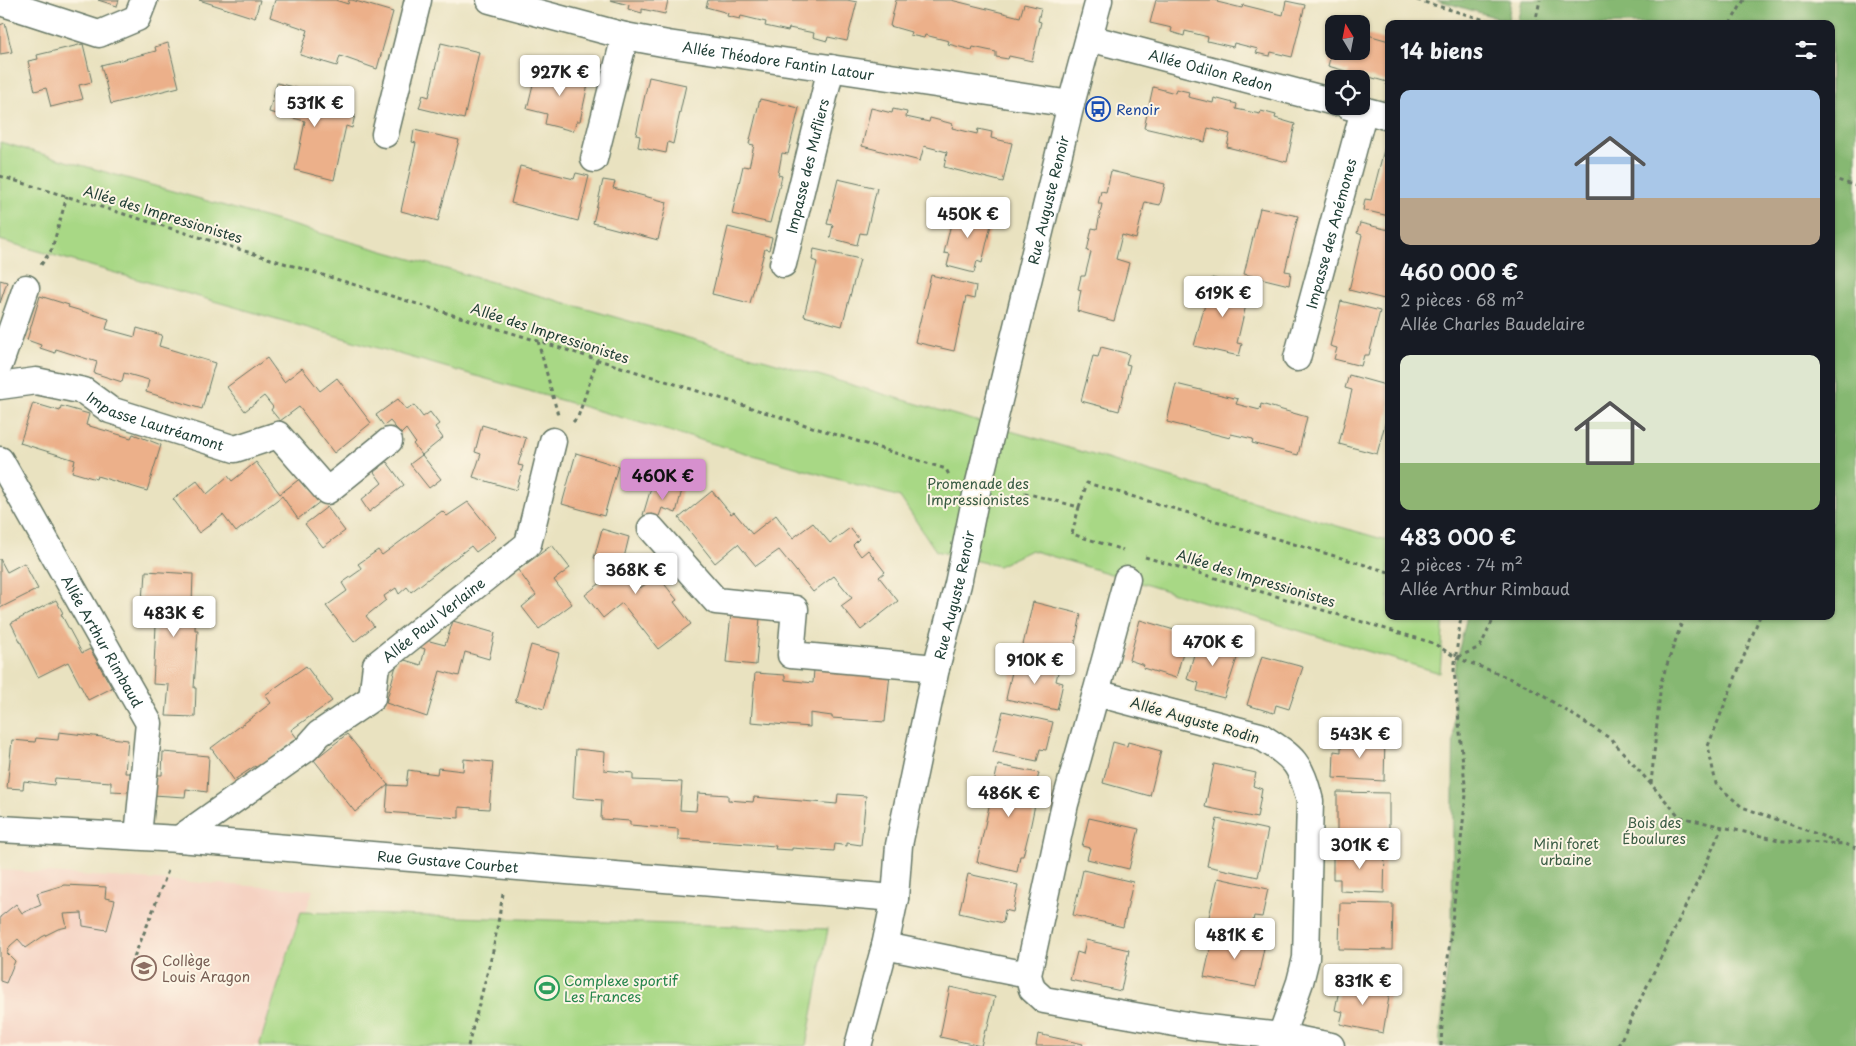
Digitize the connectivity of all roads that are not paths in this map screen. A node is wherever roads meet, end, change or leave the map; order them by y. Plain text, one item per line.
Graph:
1 (144, 0) edge
2 (418, 0) edge
3 (490, 0) edge
4 (1099, 0) edge
5 (0, 2) edge
6 (625, 36) junction
7 (1090, 38) junction
8 (831, 68) junction
9 (1325, 100) edge
10 (1071, 104) junction
11 (1366, 115) edge
12 (385, 134) dead end
13 (594, 159) dead end
14 (783, 264) dead end
15 (26, 288) road end
16 (1297, 358) dead end
17 (0, 363) edge
18 (0, 386) edge
19 (558, 436) road end
20 (389, 441) dead end
21 (0, 460) edge
22 (651, 528) dead end
23 (1127, 579) dead end
24 (936, 668) junction
25 (1096, 693) junction
26 (0, 829) edge
27 (138, 836) junction
28 (179, 839) junction
29 (894, 898) junction
30 (885, 946) junction
31 (1028, 975) junction
32 (1281, 1036) junction
33 (858, 1046) edge
34 (1332, 1046) edge

1 - 5 street
2 - 12 street
3 - 6 street, Allée Théodore Fantin Latour
4 - 7 street, Rue Auguste Renoir
6 - 8 street, Allée Théodore Fantin Latour
6 - 13 street
7 - 9 street, Allée Odilon Redon
7 - 10 street, Rue Auguste Renoir
8 - 10 street, Allée Théodore Fantin Latour
8 - 14 street, Impasse des Mufliers
10 - 24 street, Rue Auguste Renoir
11 - 16 street, Impasse des Anémones
15 - 17 street
18 - 20 street, Impasse Lautréamont
19 - 28 street, Allée Paul Verlaine
21 - 27 street, Allée Arthur Rimbaud
22 - 24 street
23 - 25 street
24 - 29 street, Rue Auguste Renoir
25 - 31 street
25 - 32 street, Allée Auguste Rodin
26 - 27 street, Rue Gustave Courbet
27 - 28 street, Rue Gustave Courbet
28 - 29 street, Rue Gustave Courbet
29 - 30 street, Rue Auguste Renoir
30 - 31 street
30 - 33 street, Rue Auguste Renoir
31 - 32 street
32 - 34 street

